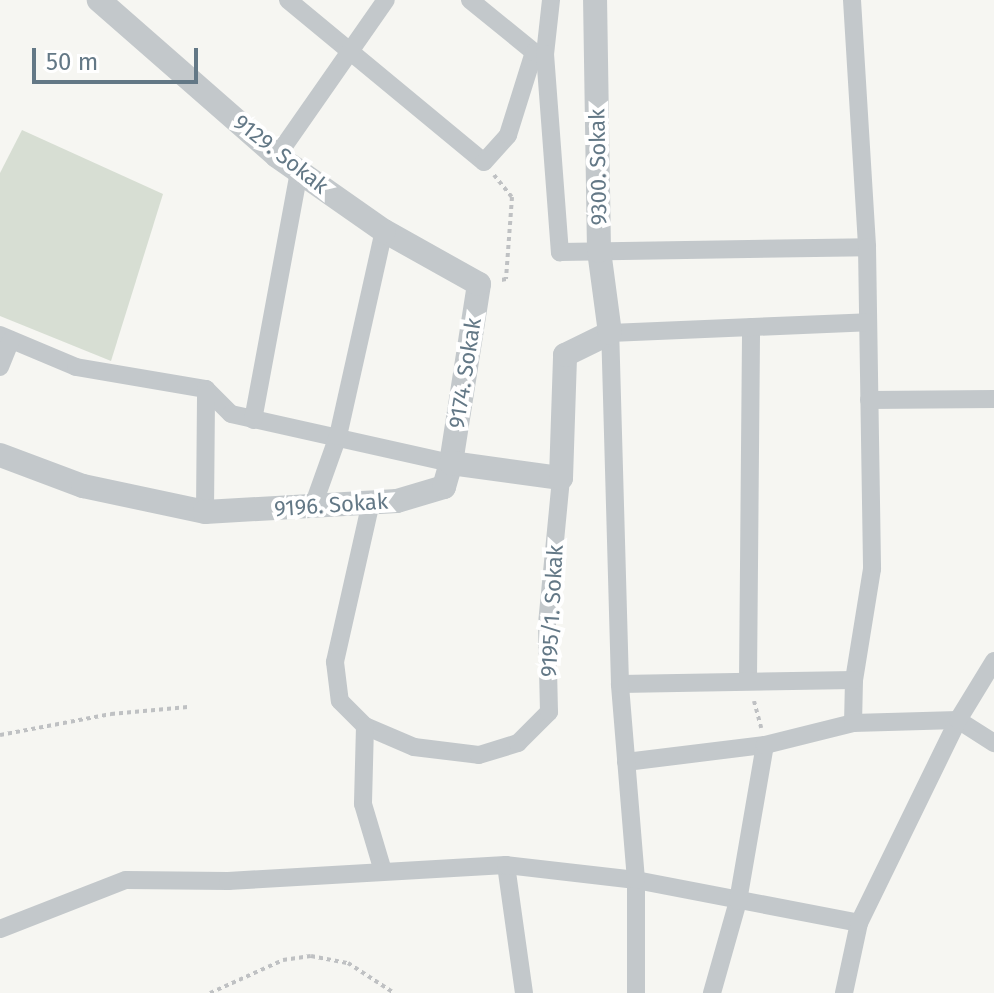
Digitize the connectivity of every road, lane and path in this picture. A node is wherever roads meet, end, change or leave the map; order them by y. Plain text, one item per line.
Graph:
1 (99, 0) edge
2 (288, 0) edge
3 (386, 0) edge
4 (470, 0) edge
5 (551, 0) edge
6 (595, 0) edge
7 (852, 0) edge
8 (354, 51) junction
9 (540, 53) junction
10 (277, 156) junction
11 (484, 162) junction
12 (299, 172) junction
13 (384, 231) junction
14 (867, 247) junction
15 (599, 251) junction
16 (479, 284) junction
17 (868, 322) junction
18 (751, 327) junction
19 (610, 333) junction
20 (6, 338) edge
21 (0, 367) edge
22 (206, 389) junction
23 (994, 399) edge
24 (869, 400) junction
25 (253, 420) junction
26 (338, 436) junction
27 (0, 455) edge
28 (451, 463) junction
29 (561, 478) junction
30 (371, 502) junction
31 (313, 506) junction
32 (205, 512) junction
33 (994, 661) edge
34 (748, 680) junction
35 (854, 680) junction
36 (620, 684) junction
37 (188, 707) dead end
38 (958, 720) junction
39 (853, 723) junction
40 (365, 726) junction
41 (0, 735) edge
42 (994, 743) edge
43 (765, 745) junction
44 (626, 762) junction
45 (506, 865) junction
46 (383, 871) junction
47 (636, 880) junction
48 (738, 901) junction
49 (859, 923) junction
50 (0, 929) edge
51 (210, 993) edge
52 (394, 993) edge
53 (524, 993) edge
54 (636, 993) edge
55 (712, 993) edge
56 (844, 993) edge

1 - 10 street, 9129. Sokak
2 - 8 street
3 - 8 street
4 - 9 street
5 - 9 street
6 - 15 street, 9300. Sokak
7 - 14 street
8 - 10 street
8 - 11 street
9 - 11 street
9 - 15 street
10 - 12 street, 9129. Sokak
11 - 16 path
12 - 13 street, 9129. Sokak
12 - 25 street
13 - 16 street, 9129. Sokak
13 - 26 street
14 - 15 street
14 - 17 street
15 - 19 street, 9300. Sokak
16 - 28 street, 9174. Sokak
17 - 18 street
17 - 24 street
18 - 19 street
18 - 34 street
19 - 29 street, 9195/1. Sokak
19 - 36 street
20 - 21 street
20 - 22 street
22 - 25 street
22 - 32 street
23 - 24 street
24 - 35 street
25 - 26 street
26 - 28 street
26 - 31 street
27 - 32 street, 9196. Sokak
28 - 29 street
28 - 30 street, 9196. Sokak
29 - 40 street, 9195/1. Sokak
30 - 31 street, 9196. Sokak
30 - 40 street
31 - 32 street, 9196. Sokak
33 - 38 street
34 - 35 street
34 - 36 street
34 - 43 path
35 - 39 street
36 - 44 street
37 - 41 path
38 - 39 street
38 - 42 street
38 - 49 street
39 - 43 street
40 - 46 street
43 - 44 street
43 - 48 street
44 - 47 street
45 - 46 street
45 - 47 street
45 - 53 street
46 - 50 street
47 - 48 street
47 - 54 street
48 - 49 street
48 - 55 street
49 - 56 street
51 - 52 path

